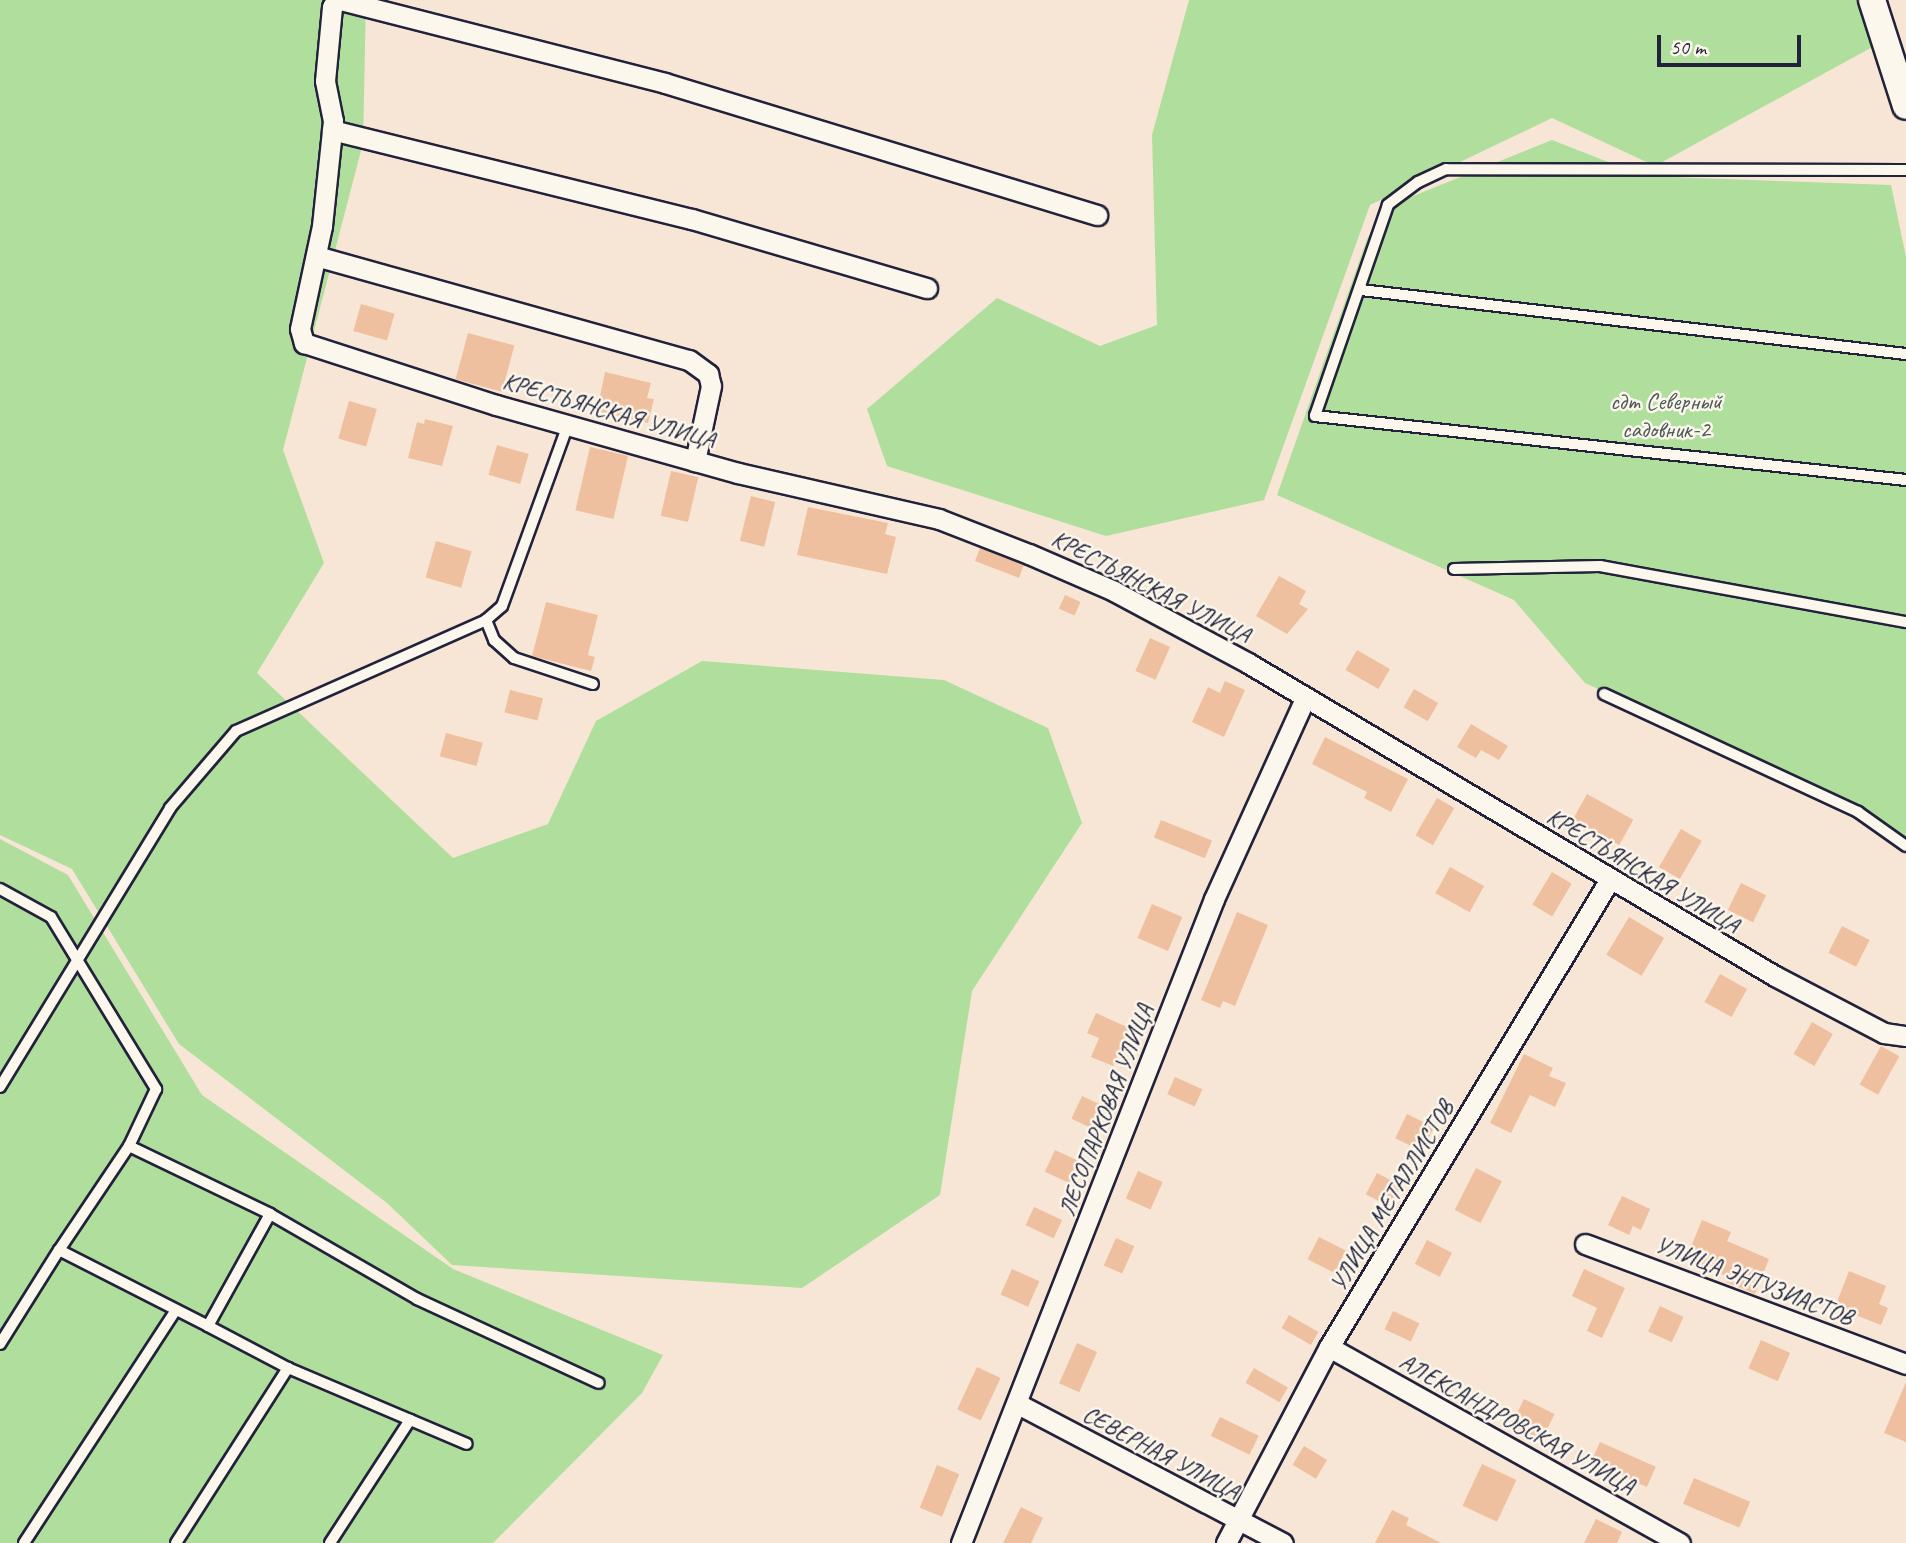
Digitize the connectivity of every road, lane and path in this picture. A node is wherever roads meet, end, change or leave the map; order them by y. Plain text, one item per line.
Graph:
1 (338, 0) edge
2 (1872, 0) edge
3 (1906, 106) edge
4 (332, 130) junction
5 (1906, 170) edge
6 (1097, 215) dead end
7 (316, 256) junction
8 (927, 288) dead end
9 (1361, 290) junction
10 (1906, 354) edge
11 (568, 425) junction
12 (695, 461) junction
13 (1906, 480) edge
14 (1454, 569) dead end
15 (486, 620) junction
16 (1906, 622) edge
17 (593, 684) dead end
18 (1604, 694) dead end
19 (1305, 698) junction
20 (1906, 846) edge
21 (1609, 879) junction
22 (0, 889) edge
23 (80, 960) junction
24 (1906, 1036) edge
25 (0, 1087) edge
26 (129, 1146) junction
27 (271, 1214) junction
28 (1585, 1244) dead end
29 (59, 1251) junction
30 (176, 1310) junction
31 (208, 1326) junction
32 (0, 1344) edge
33 (1329, 1347) junction
34 (1906, 1364) edge
35 (288, 1368) junction
36 (599, 1383) dead end
37 (1018, 1405) junction
38 (410, 1420) junction
39 (467, 1444) dead end
40 (1237, 1520) junction
41 (24, 1543) edge
42 (176, 1543) edge
43 (330, 1543) edge
44 (961, 1543) edge
45 (1226, 1543) edge
46 (1283, 1543) edge
47 (1680, 1543) edge

1 - 4 street
1 - 6 street
2 - 3 main road
4 - 7 street
4 - 8 street
5 - 9 lane
7 - 11 street, КРЕСТЬЯНСКАЯ УЛИЦА
7 - 12 street
9 - 10 lane
9 - 13 lane
11 - 12 street, КРЕСТЬЯНСКАЯ УЛИЦА
11 - 15 lane
12 - 19 street, КРЕСТЬЯНСКАЯ УЛИЦА
14 - 16 lane
15 - 17 lane
15 - 23 lane
18 - 20 lane
19 - 21 street, КРЕСТЬЯНСКАЯ УЛИЦА
19 - 37 street, ЛЕСОПАРКОВАЯ УЛИЦА
21 - 24 street, КРЕСТЬЯНСКАЯ УЛИЦА
21 - 33 street, УЛИЦА МЕТАЛЛИСТОВ
22 - 23 lane
23 - 25 lane
23 - 26 lane
26 - 27 lane
26 - 29 lane
27 - 31 lane
27 - 36 lane
28 - 34 street, УЛИЦА ЭНТУЗИАСТОВ
29 - 30 lane
29 - 32 lane
30 - 31 lane
30 - 41 lane
31 - 35 lane
33 - 40 street, УЛИЦА МЕТАЛЛИСТОВ
33 - 47 street, АЛЕКСАНДРОВСКАЯ УЛИЦА
35 - 38 lane
35 - 42 lane
37 - 40 street, СЕВЕРНАЯ УЛИЦА
37 - 44 street, ЛЕСОПАРКОВАЯ УЛИЦА
38 - 39 lane
38 - 43 lane
40 - 45 street, УЛИЦА МЕТАЛЛИСТОВ
40 - 46 street, СЕВЕРНАЯ УЛИЦА

